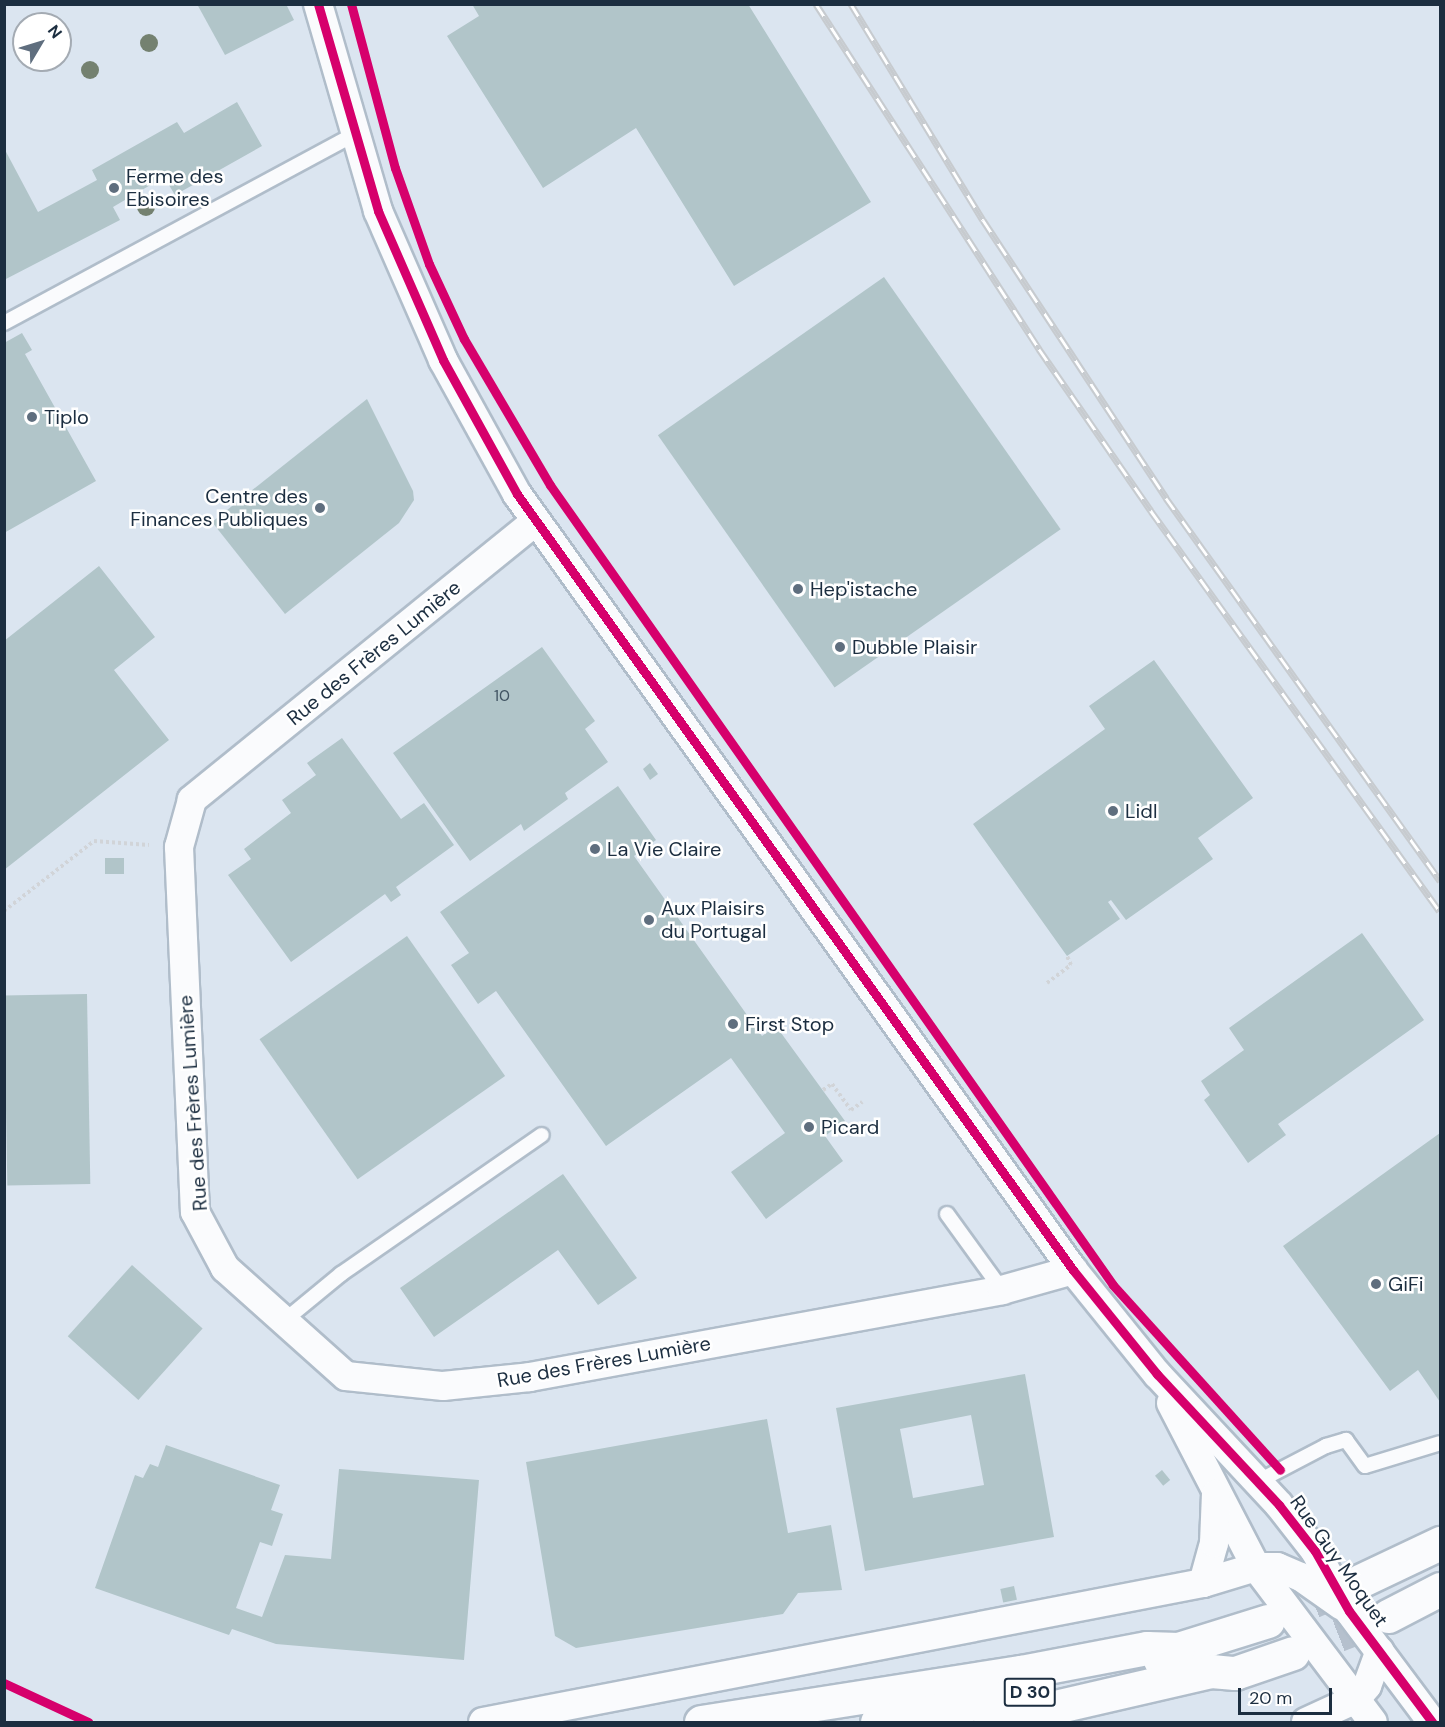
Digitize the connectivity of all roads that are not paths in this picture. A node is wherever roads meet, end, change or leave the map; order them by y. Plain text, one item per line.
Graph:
1 (318, 4) edge
2 (355, 135) junction
3 (4, 322) edge
4 (537, 521) junction
5 (542, 1135) dead end
6 (947, 1214) dead end
7 (1073, 1270) junction
8 (1002, 1290) junction
9 (284, 1321) junction
10 (1157, 1374) junction
11 (1440, 1443) edge
12 (1257, 1482) junction
13 (1216, 1494) junction
14 (1440, 1543) edge
15 (1256, 1567) junction
16 (1203, 1583) junction
17 (1440, 1589) edge
18 (1355, 1596) junction
19 (1388, 1616) tunnel mouth
20 (1268, 1621) tunnel mouth
21 (1178, 1649) junction
22 (1380, 1651) junction
23 (1293, 1653) tunnel mouth
24 (1235, 1673) junction
25 (1356, 1699) junction
26 (483, 1722) edge
27 (701, 1722) edge
28 (877, 1722) edge
29 (990, 1722) edge
30 (1079, 1722) edge
31 (1306, 1722) edge
32 (1373, 1722) edge
33 (1432, 1722) edge

1 - 2 street
2 - 3 lane
2 - 4 street
4 - 7 street
4 - 9 street, Rue des Frères Lumière
5 - 9 lane
6 - 8 lane
7 - 8 street, Rue des Frères Lumière
7 - 10 street
8 - 9 street, Rue des Frères Lumière
10 - 12 street, Rue Guy Moquet
10 - 13 street
11 - 12 lane
12 - 18 street, Rue Guy Moquet
13 - 15 street
13 - 16 street
14 - 18 main road
15 - 16 street
15 - 18 street
15 - 25 street
16 - 26 street
17 - 19 main road
18 - 22 street, Rue Guy Moquet
20 - 21 main road, D 30
21 - 27 main road
21 - 28 main road, D 30
22 - 25 street
22 - 33 street, Rue Guy Moquet
23 - 24 main road, D 30
24 - 29 main road, D 30
24 - 30 main road
25 - 31 street
25 - 32 street

